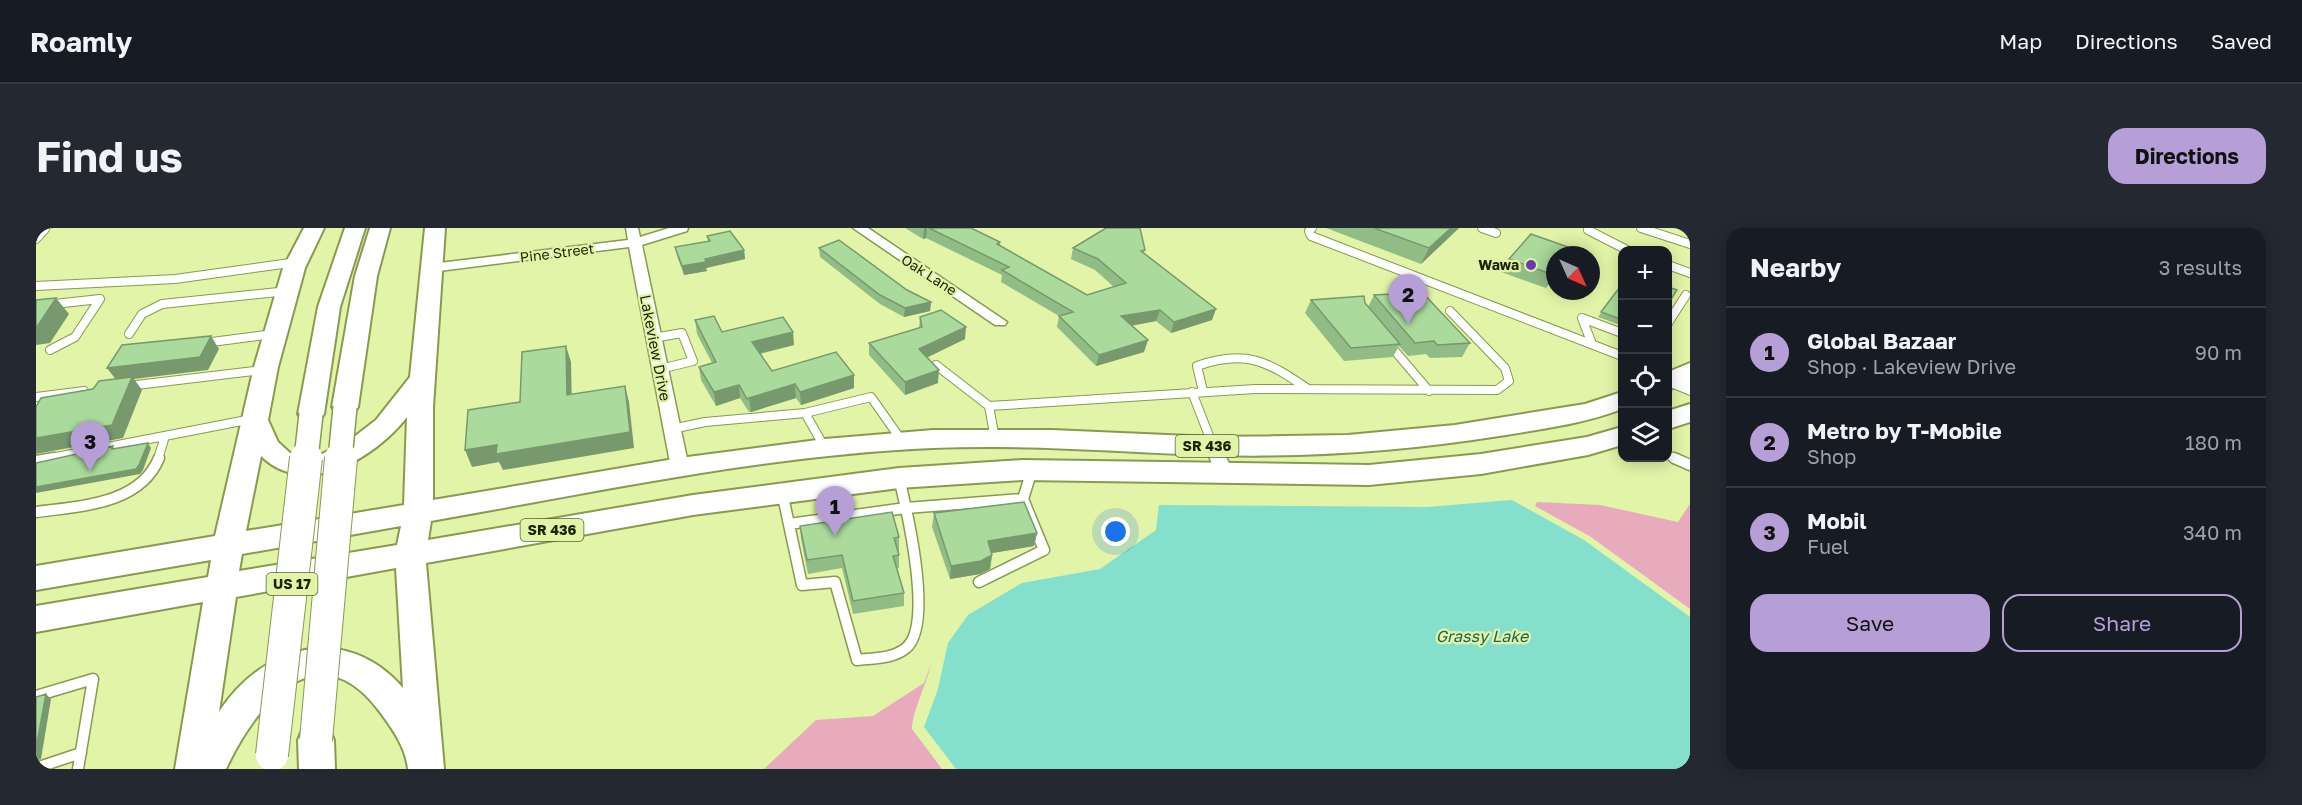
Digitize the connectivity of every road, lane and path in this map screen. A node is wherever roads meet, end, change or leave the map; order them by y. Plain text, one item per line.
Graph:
1 (314, 228) edge
2 (355, 228) edge
3 (380, 228) edge
4 (435, 228) edge
5 (682, 228) edge
6 (859, 228) edge
7 (1312, 228) edge
8 (1482, 228) edge
9 (1590, 228) edge
10 (1641, 228) edge
11 (45, 229) edge
12 (1496, 233) dead end
13 (633, 236) edge
14 (36, 239) edge
15 (1690, 244) edge
16 (1619, 246) edge
17 (297, 262) junction
18 (1672, 266) edge
19 (431, 268) junction
20 (1690, 273) edge
21 (36, 286) edge
22 (288, 291) junction
23 (1686, 295) dead end
24 (36, 306) edge
25 (1450, 311) dead end
26 (1672, 317) edge
27 (1000, 322) dead end
28 (1618, 331) edge
29 (276, 333) junction
30 (129, 334) dead end
31 (653, 338) junction
32 (1385, 338) edge
33 (194, 344) edge
34 (1592, 344) junction
35 (50, 350) dead end
36 (1618, 354) edge
37 (936, 365) edge
38 (660, 369) junction
39 (265, 370) junction
40 (422, 378) junction
41 (115, 387) edge
42 (1308, 389) junction
43 (93, 390) edge
44 (1203, 391) junction
45 (1429, 391) junction
46 (1192, 392) junction
47 (36, 396) edge
48 (1618, 402) edge
49 (989, 406) junction
50 (1690, 412) edge
51 (805, 413) junction
52 (254, 418) junction
53 (1672, 420) edge
54 (672, 429) junction
55 (165, 436) junction
56 (1618, 437) edge
57 (995, 439) junction
58 (902, 441) junction
59 (1213, 446) junction
60 (825, 448) junction
61 (1672, 457) edge
62 (36, 461) edge
63 (1690, 465) edge
64 (680, 468) junction
65 (1032, 470) junction
66 (1225, 474) junction
67 (899, 478) junction
68 (782, 492) junction
69 (1023, 499) junction
70 (906, 508) junction
71 (36, 512) edge
72 (418, 514) junction
73 (789, 524) junction
74 (228, 545) junction
75 (410, 555) junction
76 (36, 578) edge
77 (979, 582) dead end
78 (220, 587) junction
79 (36, 619) edge
80 (36, 696) edge
81 (81, 753) junction
82 (316, 755) edge
83 (425, 761) edge
84 (272, 762) edge
85 (39, 767) dead end
86 (78, 769) edge
87 (193, 769) edge
88 (208, 769) edge

1 - 17 main road
2 - 84 main road, US 17, bridge
3 - 82 main road, US 17, bridge
4 - 19 main road
5 - 13 street, Pine Street
6 - 27 street, Oak Lane
7 - 34 lane
8 - 12 lane
9 - 16 lane
10 - 15 lane
11 - 14 lane
13 - 19 street, Pine Street
13 - 31 street, Lakeview Drive
17 - 21 lane
17 - 22 main road
18 - 20 lane
19 - 40 main road
22 - 29 main road
22 - 30 lane
23 - 26 lane
24 - 35 lane
25 - 45 lane
28 - 34 lane
29 - 33 lane
29 - 39 main road
31 - 38 street, Lakeview Drive
31 - 38 lane
32 - 45 lane
34 - 36 lane
37 - 49 lane
38 - 54 street, Lakeview Drive
39 - 41 lane
39 - 52 main road
40 - 52 main road
40 - 72 main road
42 - 44 lane
42 - 44 lane
42 - 45 lane
43 - 47 lane
44 - 46 lane
46 - 49 lane
46 - 59 lane
48 - 59 main road, SR 436
49 - 57 lane
50 - 53 main road
51 - 54 lane
51 - 58 lane
51 - 60 lane
52 - 55 lane
52 - 74 main road
54 - 64 street, Lakeview Drive
55 - 62 lane
55 - 71 lane
56 - 66 main road, SR 436
57 - 58 main road, SR 436
57 - 59 main road, SR 436
58 - 60 main road, SR 436
59 - 66 street
60 - 64 main road, SR 436
61 - 63 lane
64 - 72 main road, SR 436
65 - 66 main road, SR 436
65 - 67 main road, SR 436
65 - 69 lane
67 - 68 main road, SR 436
67 - 70 lane
68 - 73 lane
68 - 75 main road, SR 436
69 - 70 lane
69 - 77 lane
70 - 73 lane
70 - 73 lane
72 - 74 main road, SR 436
72 - 75 main road
74 - 76 main road, SR 436
74 - 78 main road
75 - 78 main road, SR 436
75 - 83 main road
78 - 79 main road, SR 436
78 - 87 main road
80 - 81 lane
81 - 85 lane
81 - 86 lane
83 - 88 main road

